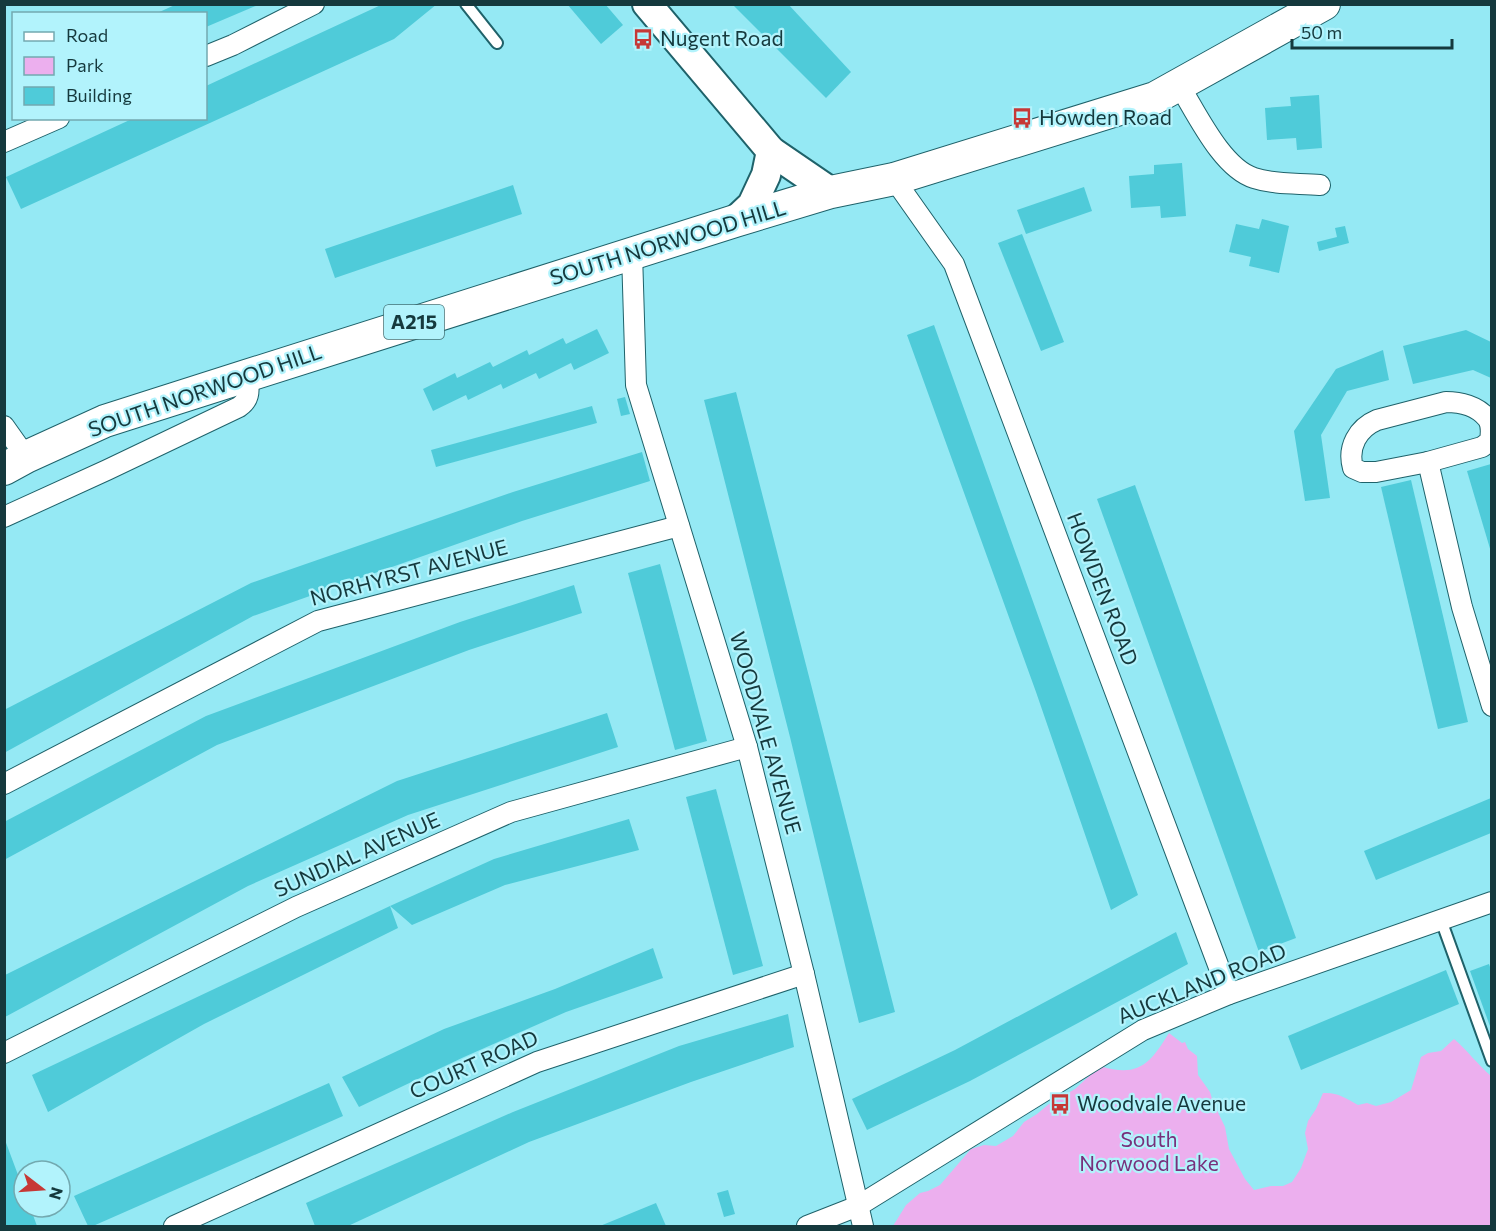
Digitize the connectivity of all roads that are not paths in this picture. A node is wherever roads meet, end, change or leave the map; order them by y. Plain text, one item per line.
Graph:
1 (314, 4) edge
2 (466, 4) edge
3 (647, 4) edge
4 (1324, 4) edge
5 (497, 44) dead end
6 (207, 56) edge
7 (1179, 85) junction
8 (53, 120) edge
9 (6, 137) edge
10 (771, 151) junction
11 (894, 179) junction
12 (1320, 185) dead end
13 (831, 192) junction
14 (735, 221) junction
15 (632, 253) junction
16 (246, 376) junction
17 (4, 426) edge
18 (1428, 462) junction
19 (15, 463) edge
20 (4, 517) edge
21 (679, 526) junction
22 (1491, 706) edge
23 (747, 747) junction
24 (4, 784) edge
25 (1491, 902) edge
26 (1441, 920) junction
27 (804, 974) junction
28 (1229, 994) junction
29 (4, 1053) edge
30 (1491, 1061) edge
31 (858, 1206) junction
32 (174, 1227) edge
33 (807, 1227) edge
34 (863, 1227) edge

1 - 6 street
2 - 5 lane
3 - 10 main road
4 - 7 main road, SOUTH NORWOOD HILL / A215
7 - 11 main road, SOUTH NORWOOD HILL / A215
7 - 12 street
8 - 9 street
10 - 13 main road
10 - 14 main road
11 - 13 main road, SOUTH NORWOOD HILL / A215
11 - 28 street, HOWDEN ROAD
13 - 14 main road, SOUTH NORWOOD HILL / A215
14 - 15 main road, SOUTH NORWOOD HILL / A215
15 - 16 main road, SOUTH NORWOOD HILL / A215
15 - 21 street, WOODVALE AVENUE
16 - 19 main road, SOUTH NORWOOD HILL / A215
16 - 20 street
17 - 19 street
18 - 18 street
18 - 22 street
21 - 23 street, WOODVALE AVENUE
21 - 24 street, NORHYRST AVENUE
23 - 27 street, WOODVALE AVENUE
23 - 29 street, SUNDIAL AVENUE
25 - 26 street, AUCKLAND ROAD
26 - 28 street, AUCKLAND ROAD
26 - 30 lane
27 - 31 street, WOODVALE AVENUE
27 - 32 street, COURT ROAD
28 - 31 street, AUCKLAND ROAD
31 - 33 street, AUCKLAND ROAD
31 - 34 street, WOODVALE AVENUE

